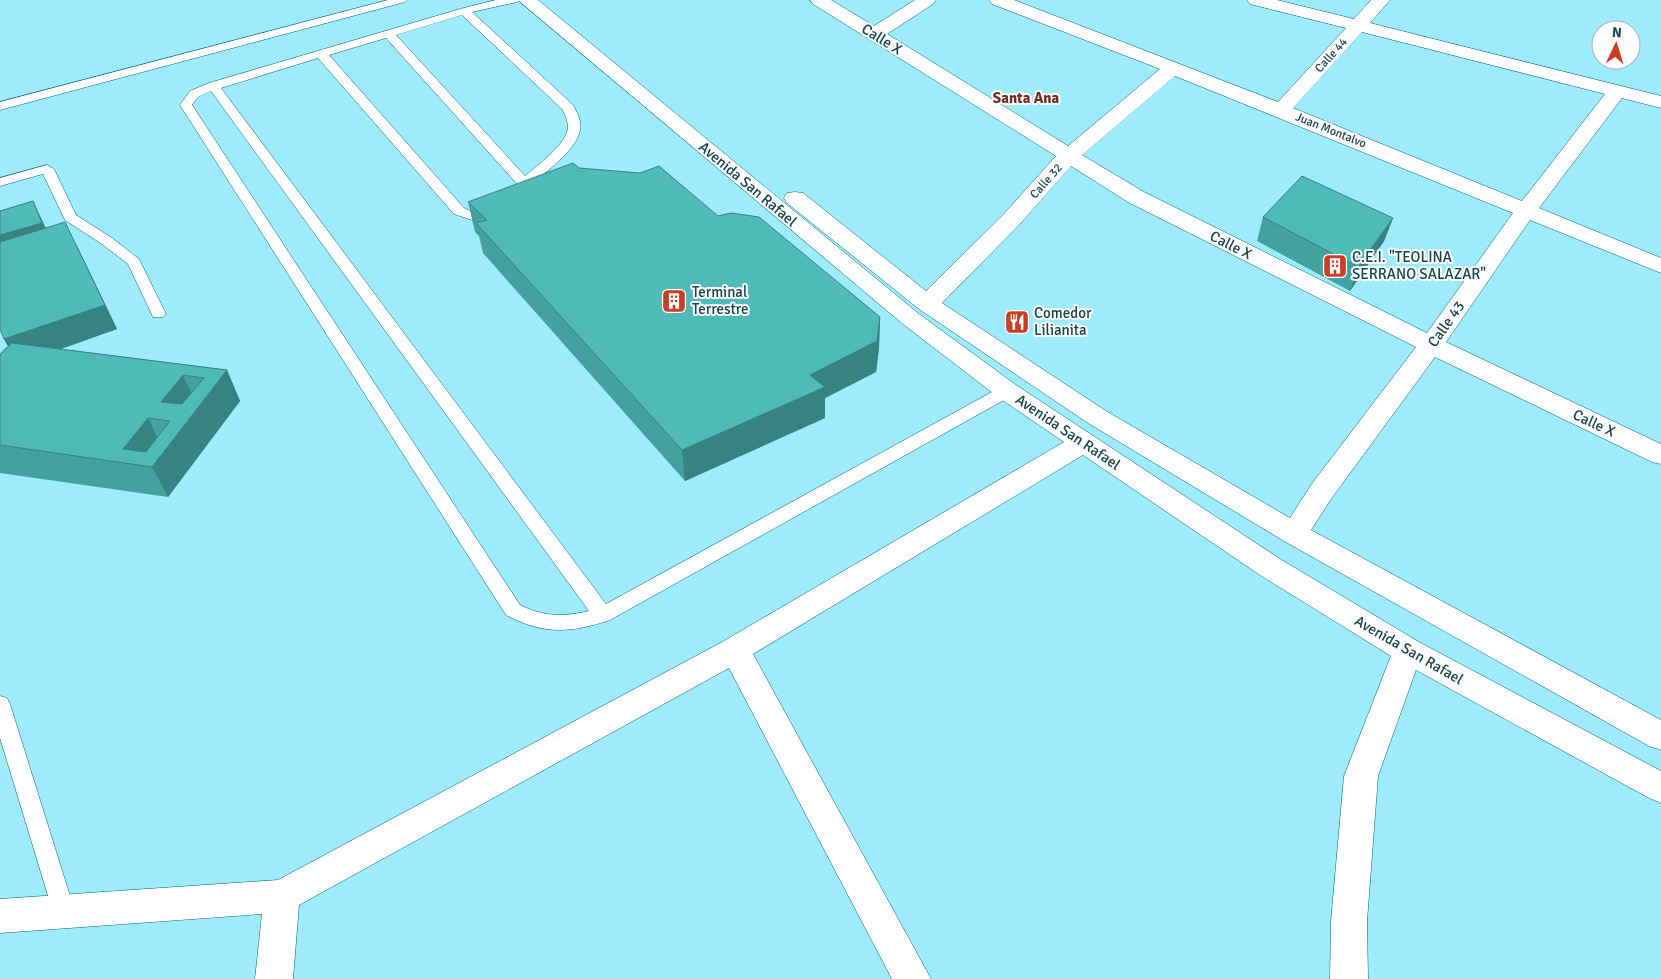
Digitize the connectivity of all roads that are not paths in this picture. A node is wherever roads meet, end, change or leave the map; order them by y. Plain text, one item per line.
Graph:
1 (401, 0) edge
2 (513, 0) edge
3 (527, 0) edge
4 (548, 0) edge
5 (820, 0) edge
6 (927, 0) edge
7 (998, 0) edge
8 (1256, 0) edge
9 (1381, 0) edge
10 (464, 11) junction
11 (1358, 24) junction
12 (388, 34) junction
13 (875, 34) junction
14 (322, 54) junction
15 (1173, 68) junction
16 (213, 86) junction
17 (1617, 91) junction
18 (1661, 102) edge
19 (0, 106) edge
20 (1280, 110) junction
21 (1069, 155) junction
22 (0, 182) edge
23 (524, 184) junction
24 (1526, 211) junction
25 (1661, 266) edge
26 (927, 304) junction
27 (158, 314) dead end
28 (1431, 346) junction
29 (1007, 391) junction
30 (1084, 444) junction
31 (1661, 455) edge
32 (1294, 534) junction
33 (603, 615) junction
34 (735, 650) junction
35 (1408, 651) junction
36 (0, 704) edge
37 (1661, 736) edge
38 (1661, 788) edge
39 (282, 896) junction
40 (64, 912) junction
41 (0, 916) edge
42 (274, 979) edge
43 (912, 979) edge
44 (1349, 979) edge

1 - 19 lane
2 - 10 lane
3 - 29 street, Avenida San Rafael
4 - 26 street, Avenida San Rafael
5 - 13 street, Calle X
6 - 13 street
7 - 15 street, Juan Montalvo
8 - 11 street
9 - 11 street, Calle 44
10 - 12 lane
10 - 23 lane
11 - 17 street
11 - 20 street, Calle 44
12 - 14 lane
12 - 23 lane
13 - 21 street, Calle X
14 - 16 lane
14 - 23 lane
15 - 20 street, Juan Montalvo
15 - 21 street, Calle 32
16 - 33 lane
16 - 33 lane
17 - 18 street
17 - 24 street, Calle 43
20 - 24 street, Juan Montalvo
21 - 26 street, Calle 32
21 - 28 street, Calle X
22 - 27 lane
24 - 25 street, Juan Montalvo
24 - 28 street, Calle 43
26 - 32 street, Avenida San Rafael
28 - 31 street, Calle X
28 - 32 street, Calle 43
29 - 30 street, Avenida San Rafael
29 - 33 lane
30 - 34 street
30 - 35 street, Avenida San Rafael
32 - 37 street, Avenida San Rafael
34 - 39 street
34 - 43 street
35 - 38 street, Avenida San Rafael
35 - 44 street
36 - 40 lane
39 - 40 street
39 - 42 street
40 - 41 street

